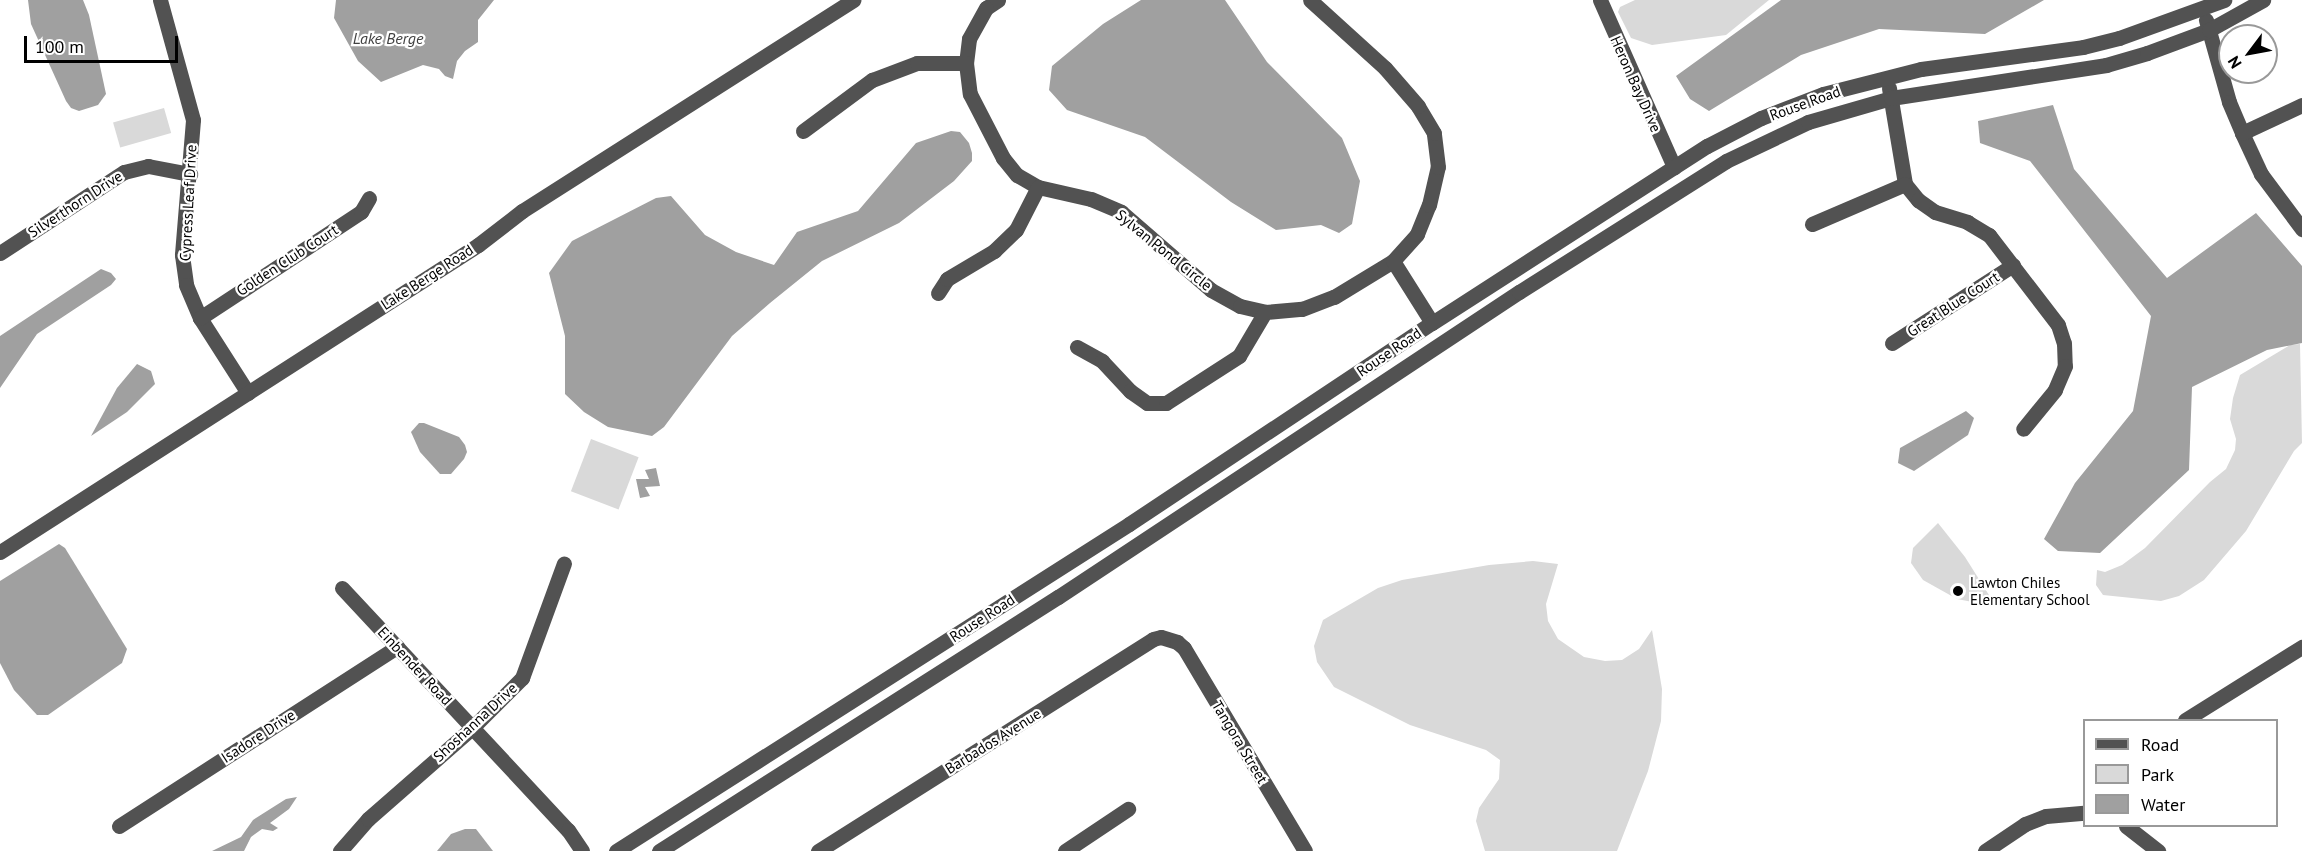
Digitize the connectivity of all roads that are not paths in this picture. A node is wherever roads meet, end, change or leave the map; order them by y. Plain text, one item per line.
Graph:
1 (160, 0) edge
2 (853, 0) edge
3 (998, 0) edge
4 (1310, 0) edge
5 (1600, 0) edge
6 (2224, 0) edge
7 (2263, 0) edge
8 (2201, 5) edge
9 (2209, 30) junction
10 (966, 63) junction
11 (1886, 76) junction
12 (1891, 98) junction
13 (2302, 105) edge
14 (803, 130) dead end
15 (2242, 133) junction
16 (1674, 166) junction
17 (190, 174) junction
18 (1905, 184) junction
19 (1038, 187) junction
20 (369, 198) dead end
21 (1812, 224) dead end
22 (2302, 229) edge
23 (0, 253) edge
24 (1393, 261) junction
25 (2013, 265) junction
26 (938, 293) dead end
27 (1265, 312) junction
28 (200, 318) junction
29 (1432, 323) junction
30 (1892, 343) dead end
31 (1077, 347) dead end
32 (248, 393) junction
33 (2023, 429) dead end
34 (1, 550) edge
35 (564, 563) dead end
36 (342, 588) dead end
37 (1169, 638) joint
38 (2302, 646) edge
39 (397, 647) junction
40 (2187, 719) edge
41 (472, 728) junction
42 (1128, 809) dead end
43 (2083, 813) edge
44 (119, 826) dead end
45 (2128, 827) edge
46 (340, 851) edge
47 (582, 851) edge
48 (616, 851) edge
49 (658, 851) edge
50 (818, 851) edge
51 (1065, 851) edge
52 (1305, 851) edge
53 (1985, 851) edge
54 (2158, 851) edge

1 - 17 street, Cypress Leaf Drive
2 - 32 street, Lake Berge Road
3 - 10 street, Sylvan Pond Circle
4 - 24 street, Sylvan Pond Circle
5 - 16 street, Heron Bay Drive
6 - 8 street, Rouse Road
7 - 9 street, Rouse Road
8 - 9 street
8 - 11 street, Rouse Road
9 - 12 street, Rouse Road
9 - 15 street
10 - 14 street
10 - 19 street, Sylvan Pond Circle
11 - 12 street
11 - 16 street, Rouse Road
12 - 18 street
12 - 49 street, Rouse Road
13 - 15 street
15 - 22 street
16 - 29 street, Rouse Road
17 - 23 street, Silverthorn Drive
17 - 28 street, Cypress Leaf Drive
18 - 21 street
18 - 25 street
19 - 26 street
19 - 27 street, Sylvan Pond Circle
20 - 28 street, Golden Club Court
24 - 27 street, Sylvan Pond Circle
24 - 29 street
25 - 30 street, Great Blue Court
25 - 33 street
27 - 31 street
28 - 32 street, Cypress Leaf Drive
29 - 48 street, Rouse Road
32 - 34 street, Lake Berge Road
35 - 41 street, Shoshanna Drive
36 - 39 street, Einbender Road
37 - 50 street, Barbados Avenue
37 - 52 street, Tangora Street
38 - 40 street
39 - 41 street, Einbender Road
39 - 44 street, Isadore Drive
41 - 46 street, Shoshanna Drive
41 - 47 street, Einbender Road
42 - 51 street
43 - 53 street
45 - 54 street

